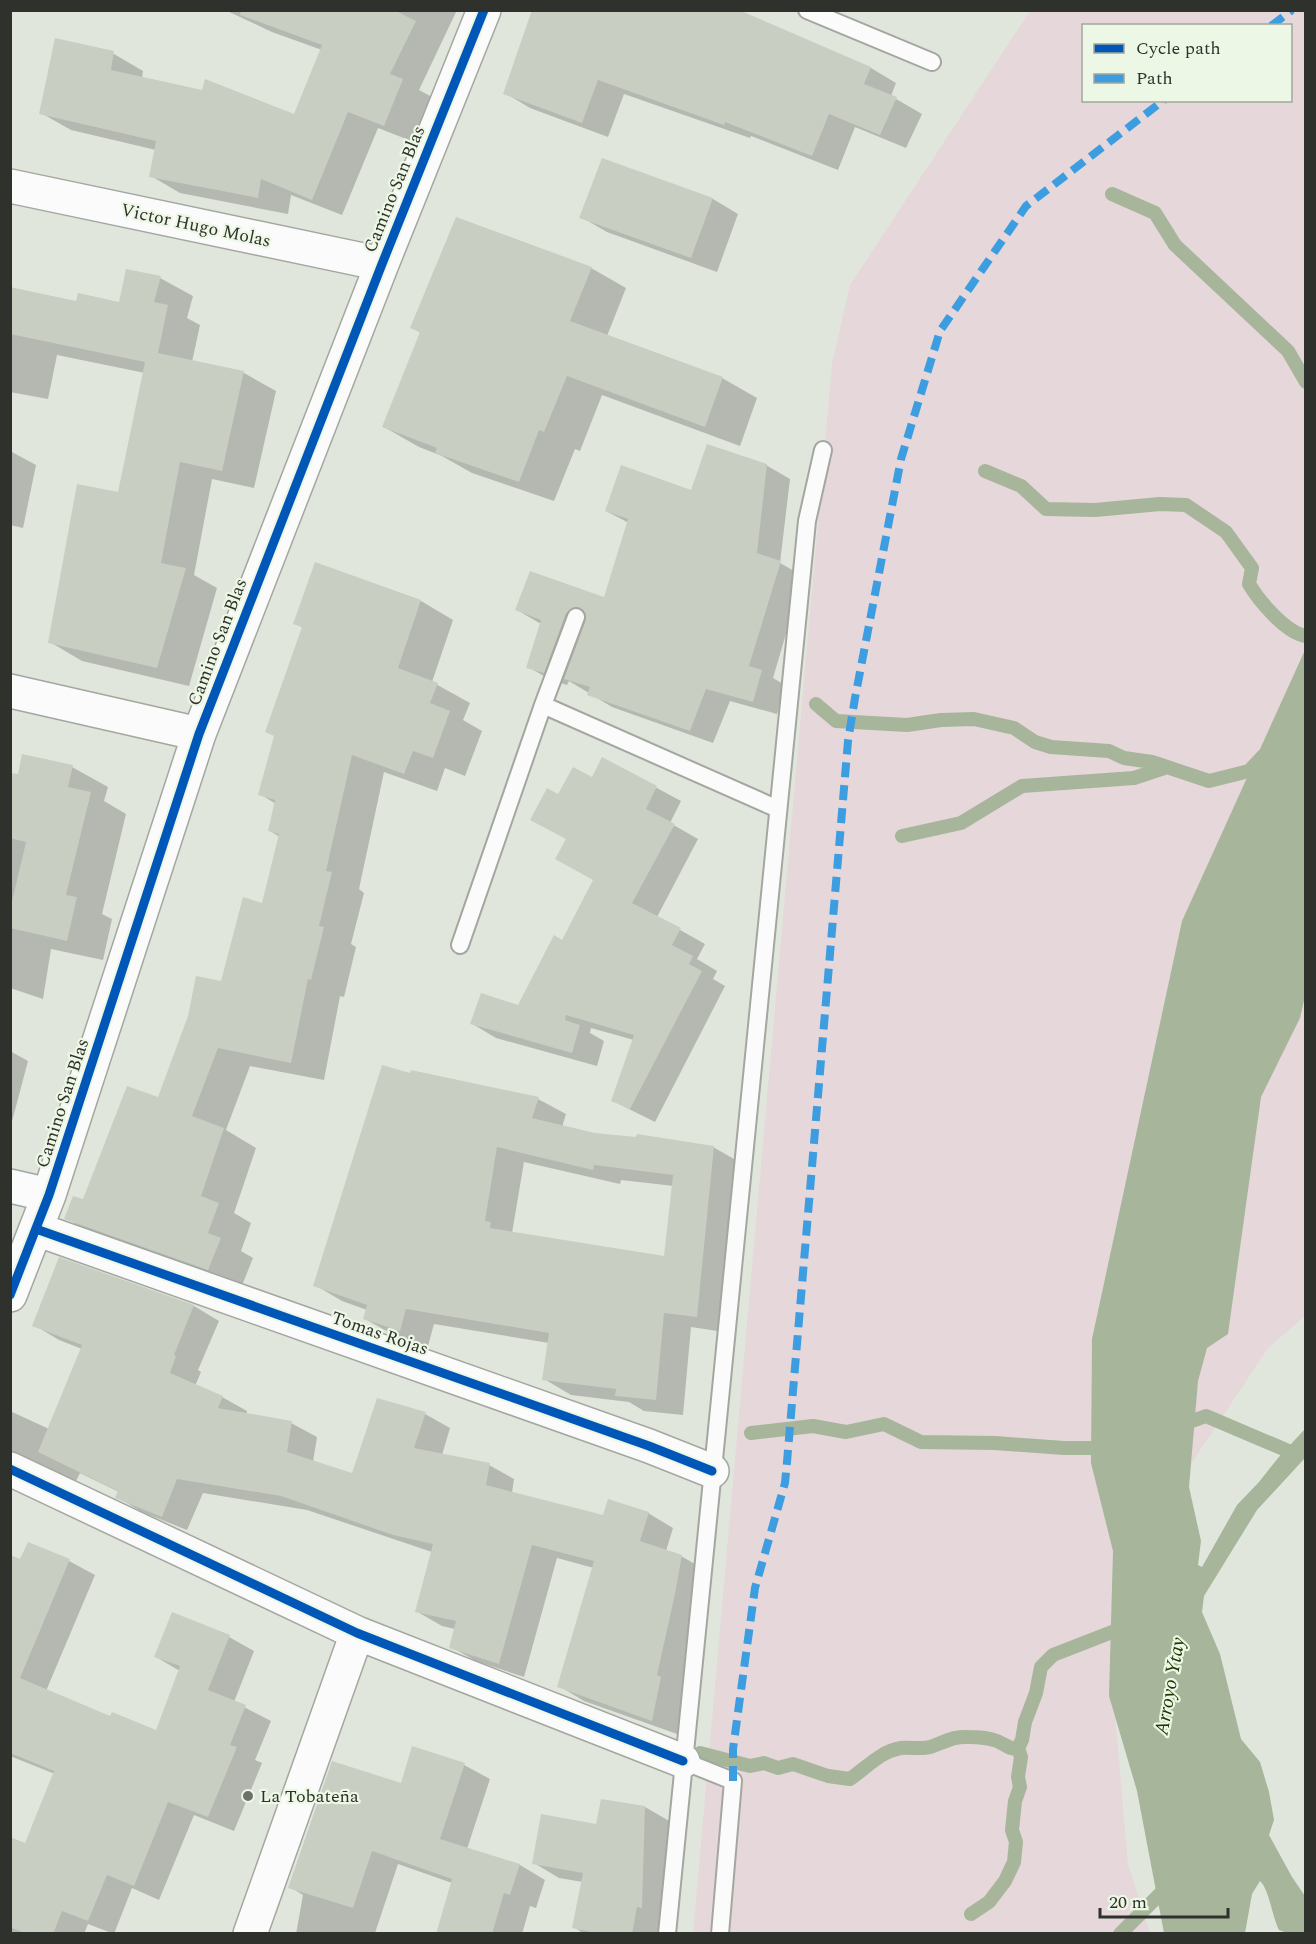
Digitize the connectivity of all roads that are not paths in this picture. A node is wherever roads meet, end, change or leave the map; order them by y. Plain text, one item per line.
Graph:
1 (483, 10) edge
2 (807, 10) edge
3 (932, 62) dead end
4 (10, 186) edge
5 (382, 264) junction
6 (823, 450) dead end
7 (576, 617) dead end
8 (10, 691) edge
9 (543, 705) junction
10 (199, 734) junction
11 (778, 809) junction
12 (460, 945) dead end
13 (10, 1186) edge
14 (49, 1195) junction
15 (36, 1229) junction
16 (10, 1295) edge
17 (10, 1469) edge
18 (712, 1471) junction
19 (357, 1633) junction
20 (683, 1761) junction
21 (250, 1934) edge
22 (667, 1934) edge
23 (720, 1934) edge

1 - 5 street, Camino San Blas
2 - 3 lane
4 - 5 street, Victor Hugo Molas
5 - 10 street, Camino San Blas
6 - 11 lane
7 - 9 lane
8 - 10 street
9 - 11 lane
9 - 12 lane
10 - 14 street, Camino San Blas
11 - 18 lane
13 - 14 street
14 - 15 street, Camino San Blas
15 - 16 street, Camino San Blas
15 - 18 street, Tomas Rojas
17 - 19 street
18 - 20 lane
19 - 20 street
19 - 21 street
20 - 22 lane
20 - 23 lane

